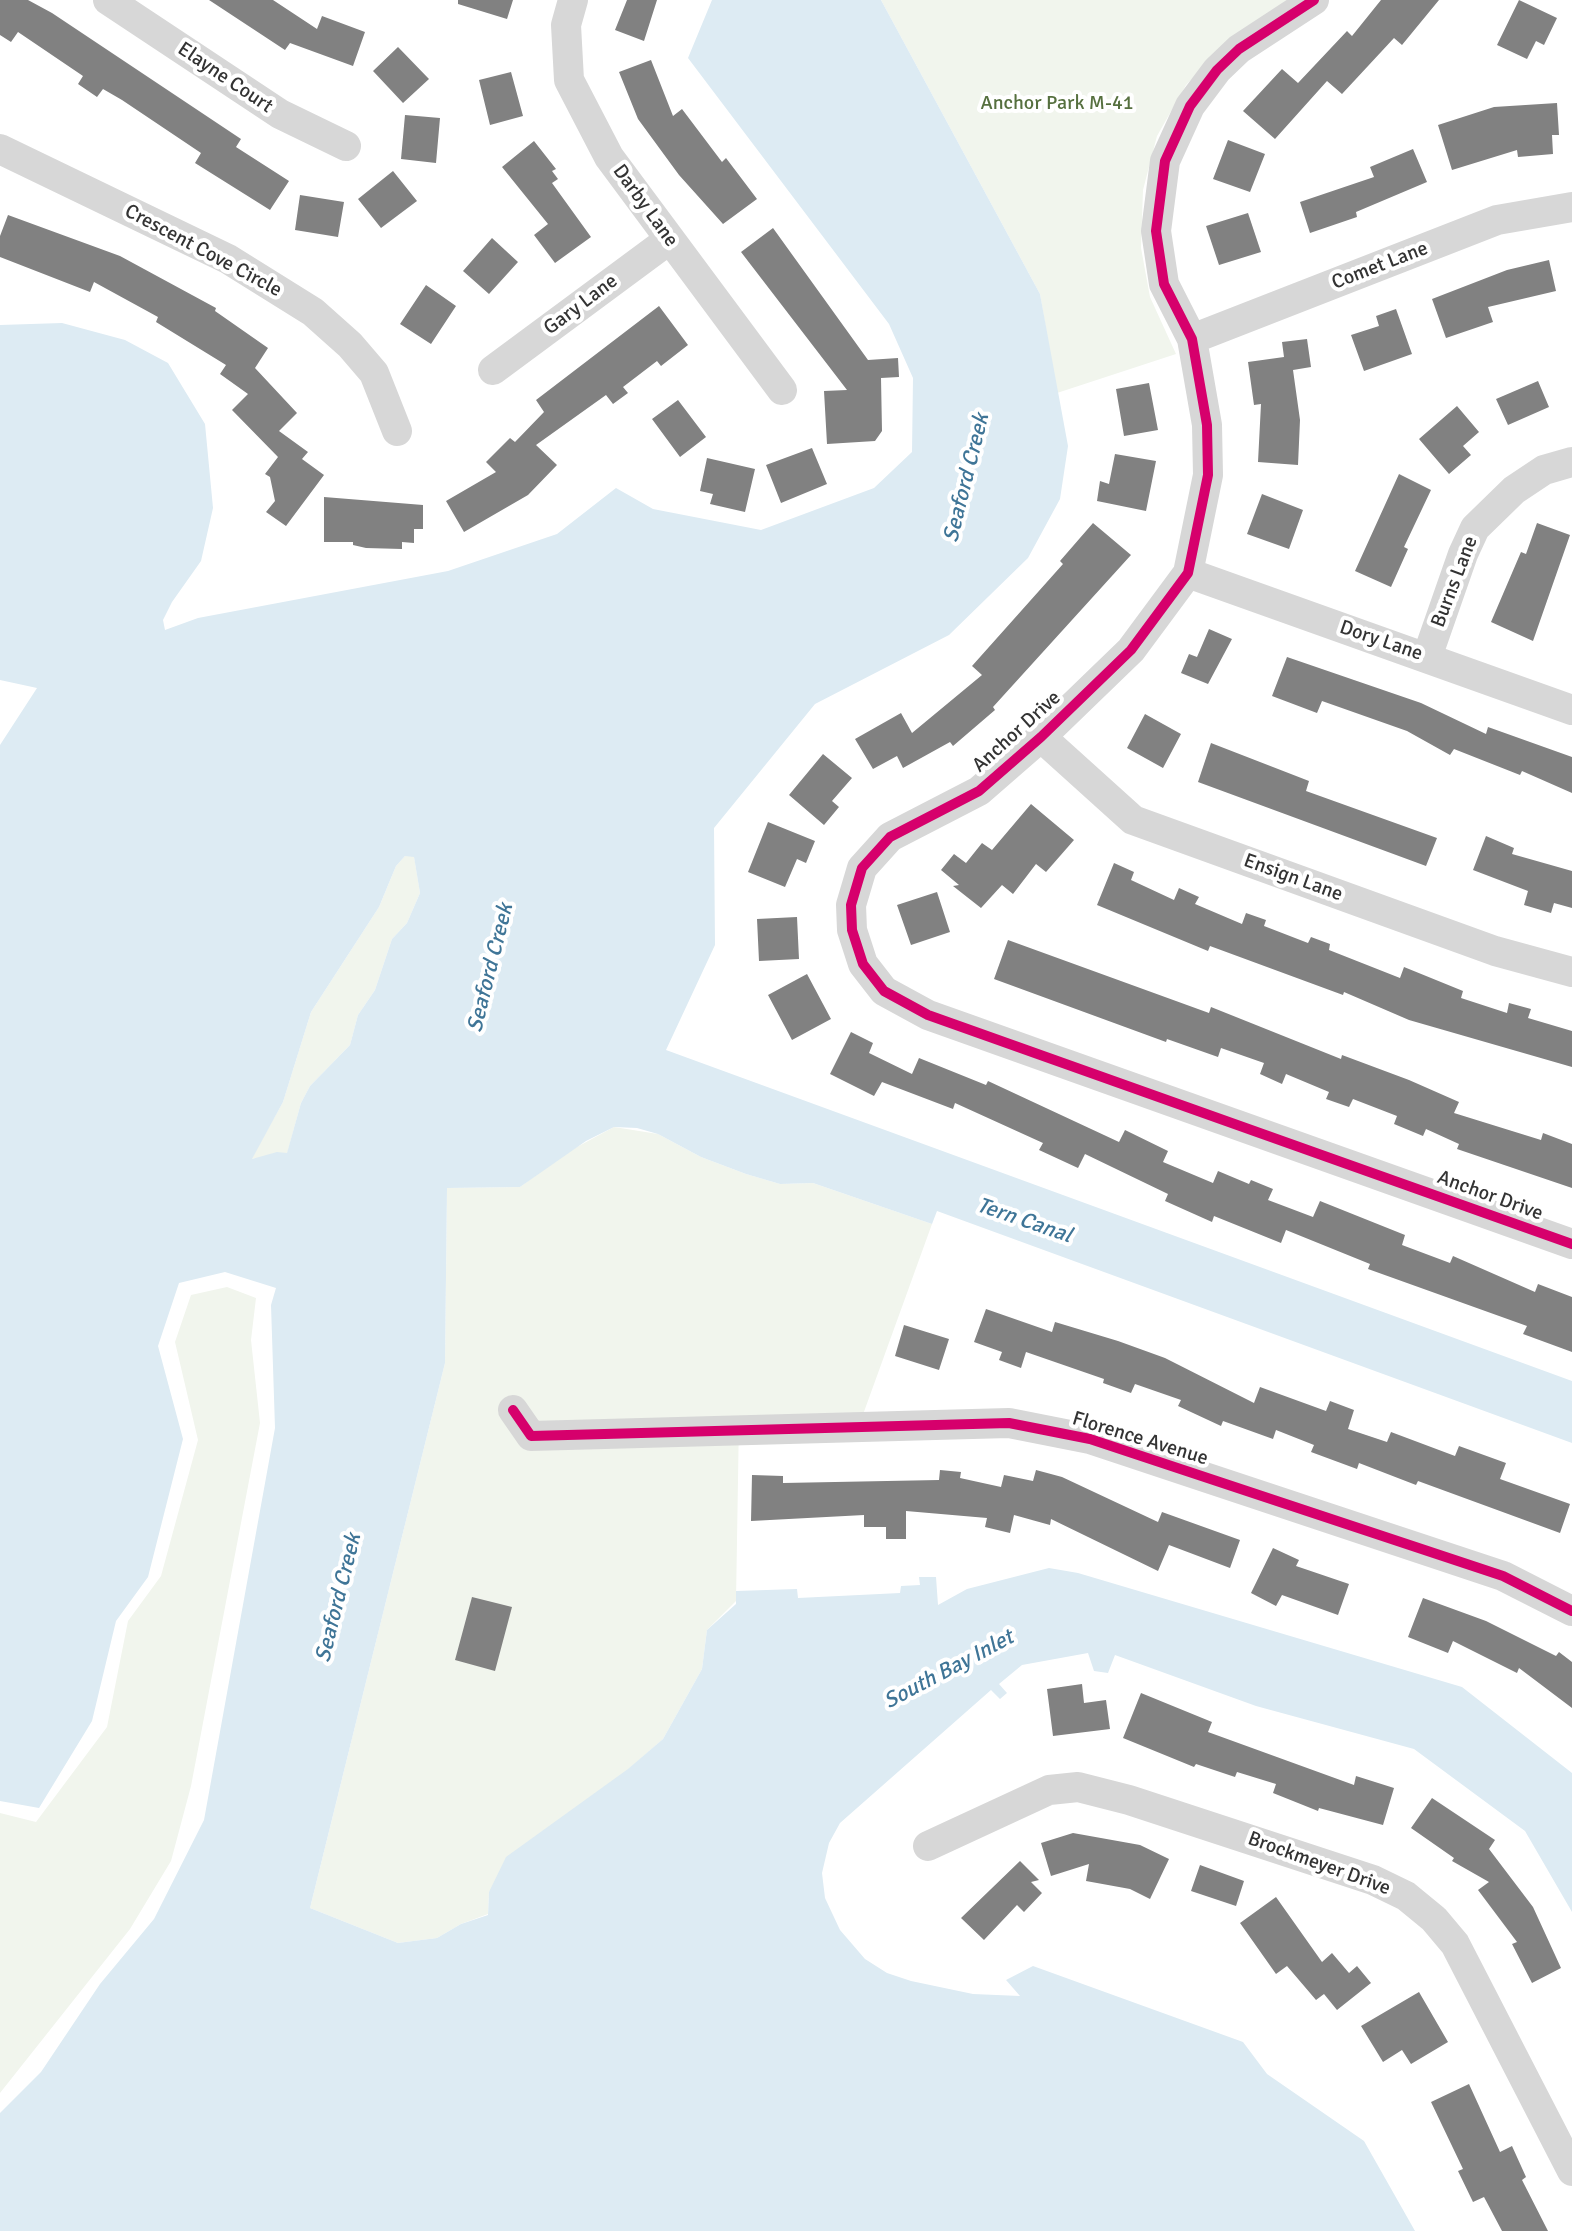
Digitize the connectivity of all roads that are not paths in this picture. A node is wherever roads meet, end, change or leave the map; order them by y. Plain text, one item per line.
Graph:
1 (108, 0) edge
2 (573, 0) edge
3 (1314, 0) edge
4 (346, 146) dead end
5 (0, 149) edge
6 (1572, 207) edge
7 (670, 239) junction
8 (1192, 339) junction
9 (493, 370) dead end
10 (782, 390) dead end
11 (397, 431) dead end
12 (1572, 462) edge
13 (1188, 573) junction
14 (1427, 657) junction
15 (1572, 710) edge
16 (1041, 737) junction
17 (1572, 972) edge
18 (1572, 1244) edge
19 (513, 1410) dead end
20 (1572, 1611) edge
21 (928, 1846) dead end
22 (1572, 2171) edge

1 - 4 street, Elayne Court
2 - 7 street, Darby Lane
3 - 8 street, Anchor Drive
5 - 11 street, Crescent Cove Circle
6 - 8 street, Comet Lane
7 - 9 street, Gary Lane
7 - 10 street, Darby Lane
8 - 13 street, Anchor Drive
12 - 14 street, Burns Lane
13 - 14 street, Dory Lane
13 - 16 street, Anchor Drive
14 - 15 street, Dory Lane
16 - 17 street, Ensign Lane
16 - 18 street, Anchor Drive
19 - 20 street, Florence Avenue
21 - 22 street, Brockmeyer Drive

